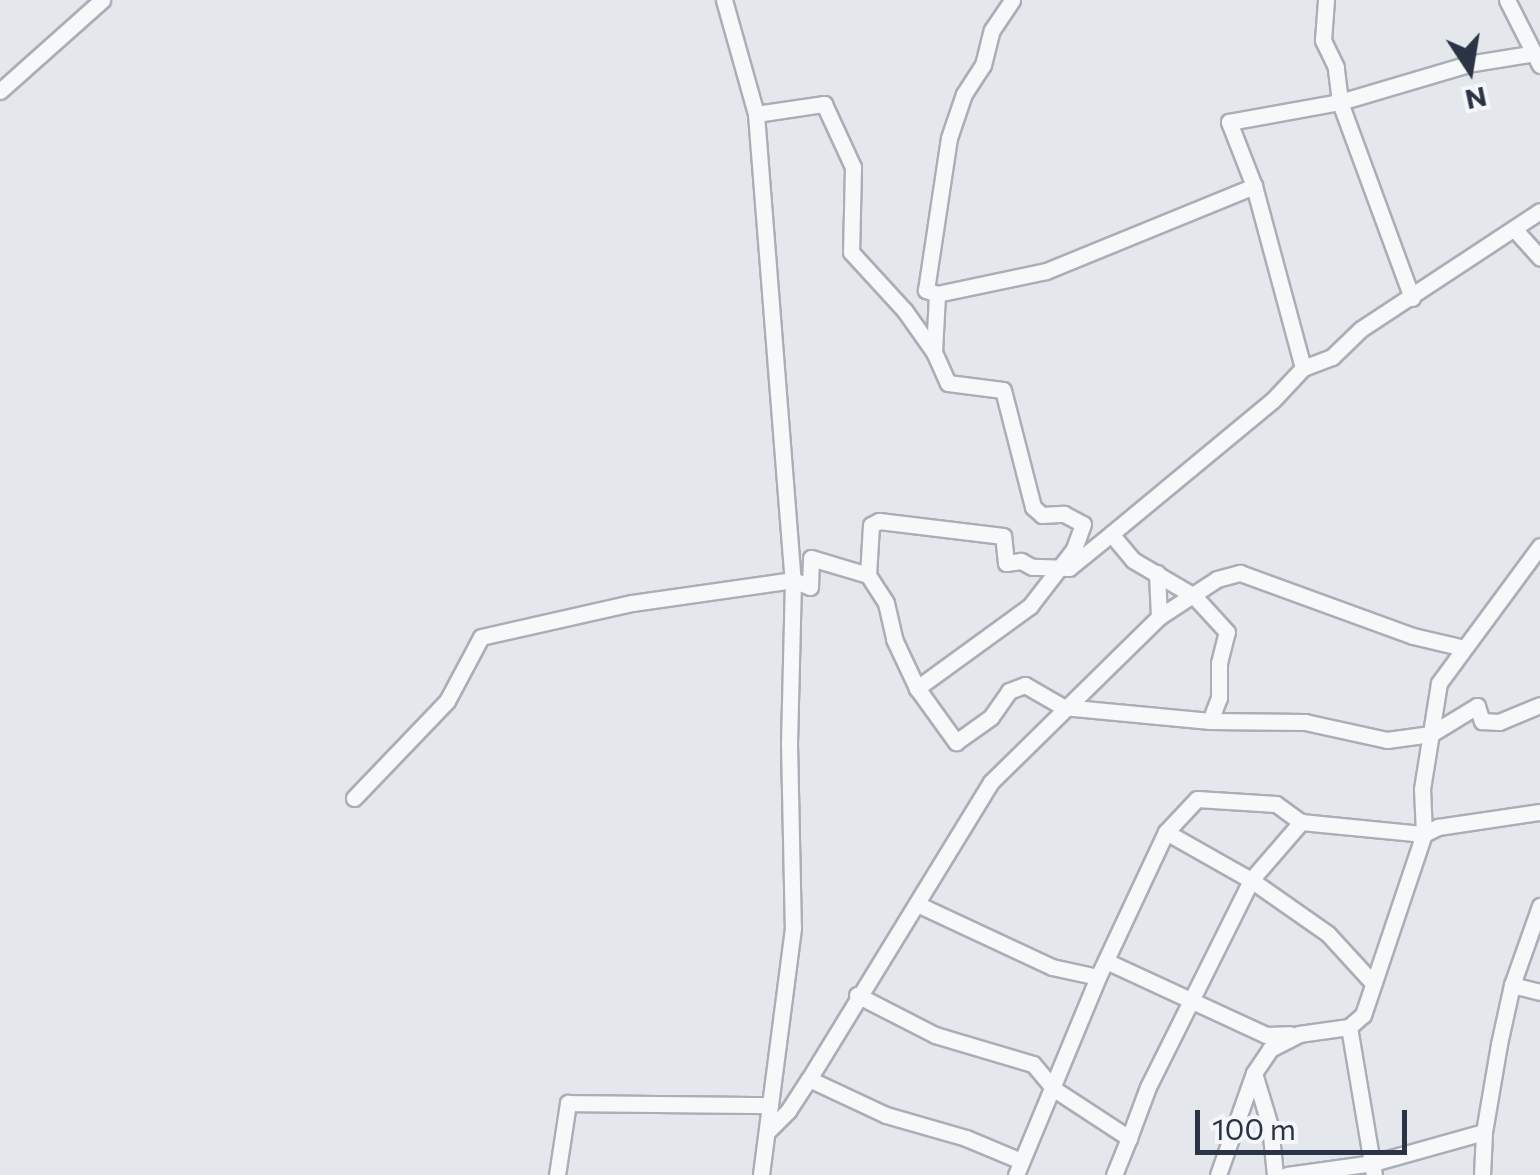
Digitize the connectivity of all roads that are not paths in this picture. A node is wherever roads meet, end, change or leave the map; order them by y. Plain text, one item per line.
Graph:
1 (102, 0) edge
2 (724, 0) edge
3 (1012, 0) edge
4 (1326, 0) edge
5 (1507, 0) edge
6 (1538, 59) edge
7 (0, 91) edge
8 (1340, 102) junction
9 (756, 114) junction
10 (1254, 186) junction
11 (1540, 211) edge
12 (1516, 231) junction
13 (1540, 258) edge
14 (937, 294) junction
15 (1412, 298) junction
16 (934, 352) junction
17 (1303, 368) junction
18 (1111, 534) junction
19 (1540, 546) edge
20 (1056, 568) junction
21 (1156, 573) junction
22 (868, 575) junction
23 (793, 580) junction
24 (1194, 596) junction
25 (1159, 618) junction
26 (1464, 648) junction
27 (917, 688) junction
28 (1540, 705) edge
29 (1063, 707) junction
30 (1210, 721) junction
31 (1431, 734) junction
32 (354, 798) dead end
33 (1540, 812) edge
34 (1301, 822) junction
35 (1166, 832) junction
36 (1424, 834) junction
37 (1251, 880) junction
38 (918, 904) junction
39 (1540, 906) edge
40 (1106, 961) junction
41 (1098, 977) junction
42 (1372, 982) junction
43 (1512, 985) junction
44 (1540, 992) edge
45 (857, 995) junction
46 (1190, 1002) junction
47 (1349, 1027) junction
48 (1299, 1034) junction
49 (1254, 1073) junction
50 (809, 1078) junction
51 (1054, 1089) junction
52 (769, 1105) junction
53 (768, 1131) junction
54 (1484, 1132) junction
55 (1129, 1138) junction
56 (1018, 1168) edge
57 (1374, 1169) edge
58 (557, 1175) edge
59 (761, 1175) edge
60 (1114, 1175) edge
61 (1218, 1175) edge
62 (1275, 1175) edge
63 (1287, 1175) edge
64 (1482, 1175) edge

1 - 7 street
2 - 9 street
3 - 14 street
4 - 8 street
5 - 6 street
6 - 8 street
8 - 10 street
8 - 15 street
9 - 16 street
9 - 23 street
10 - 14 street
10 - 17 street
11 - 12 street
12 - 13 street
12 - 15 street
14 - 16 street
15 - 17 street
16 - 20 street
17 - 18 street
18 - 20 street
18 - 21 street
19 - 26 street
20 - 22 street
20 - 27 street
21 - 24 street
21 - 25 street
22 - 23 street
22 - 27 street
23 - 32 street
23 - 52 street
24 - 25 street
24 - 26 street
24 - 30 street
25 - 29 street
26 - 31 street
27 - 29 street
28 - 31 street
29 - 30 street
29 - 38 street
30 - 31 street
31 - 36 street
33 - 36 street
34 - 35 street
34 - 36 street
34 - 37 street
35 - 37 street
35 - 40 street
36 - 42 street
37 - 42 street
37 - 46 street
38 - 41 street
38 - 45 street
39 - 43 street
40 - 41 street
40 - 46 street
41 - 51 street
42 - 47 street
43 - 44 street
43 - 54 street
45 - 50 street
45 - 51 street
46 - 48 street
46 - 55 street
47 - 48 street
47 - 57 street
48 - 49 street
49 - 61 street
49 - 62 street
50 - 53 street
50 - 56 street
51 - 55 street
51 - 56 street
52 - 53 street
52 - 58 street
53 - 59 street
54 - 57 street
54 - 64 street
55 - 60 street
57 - 63 street

